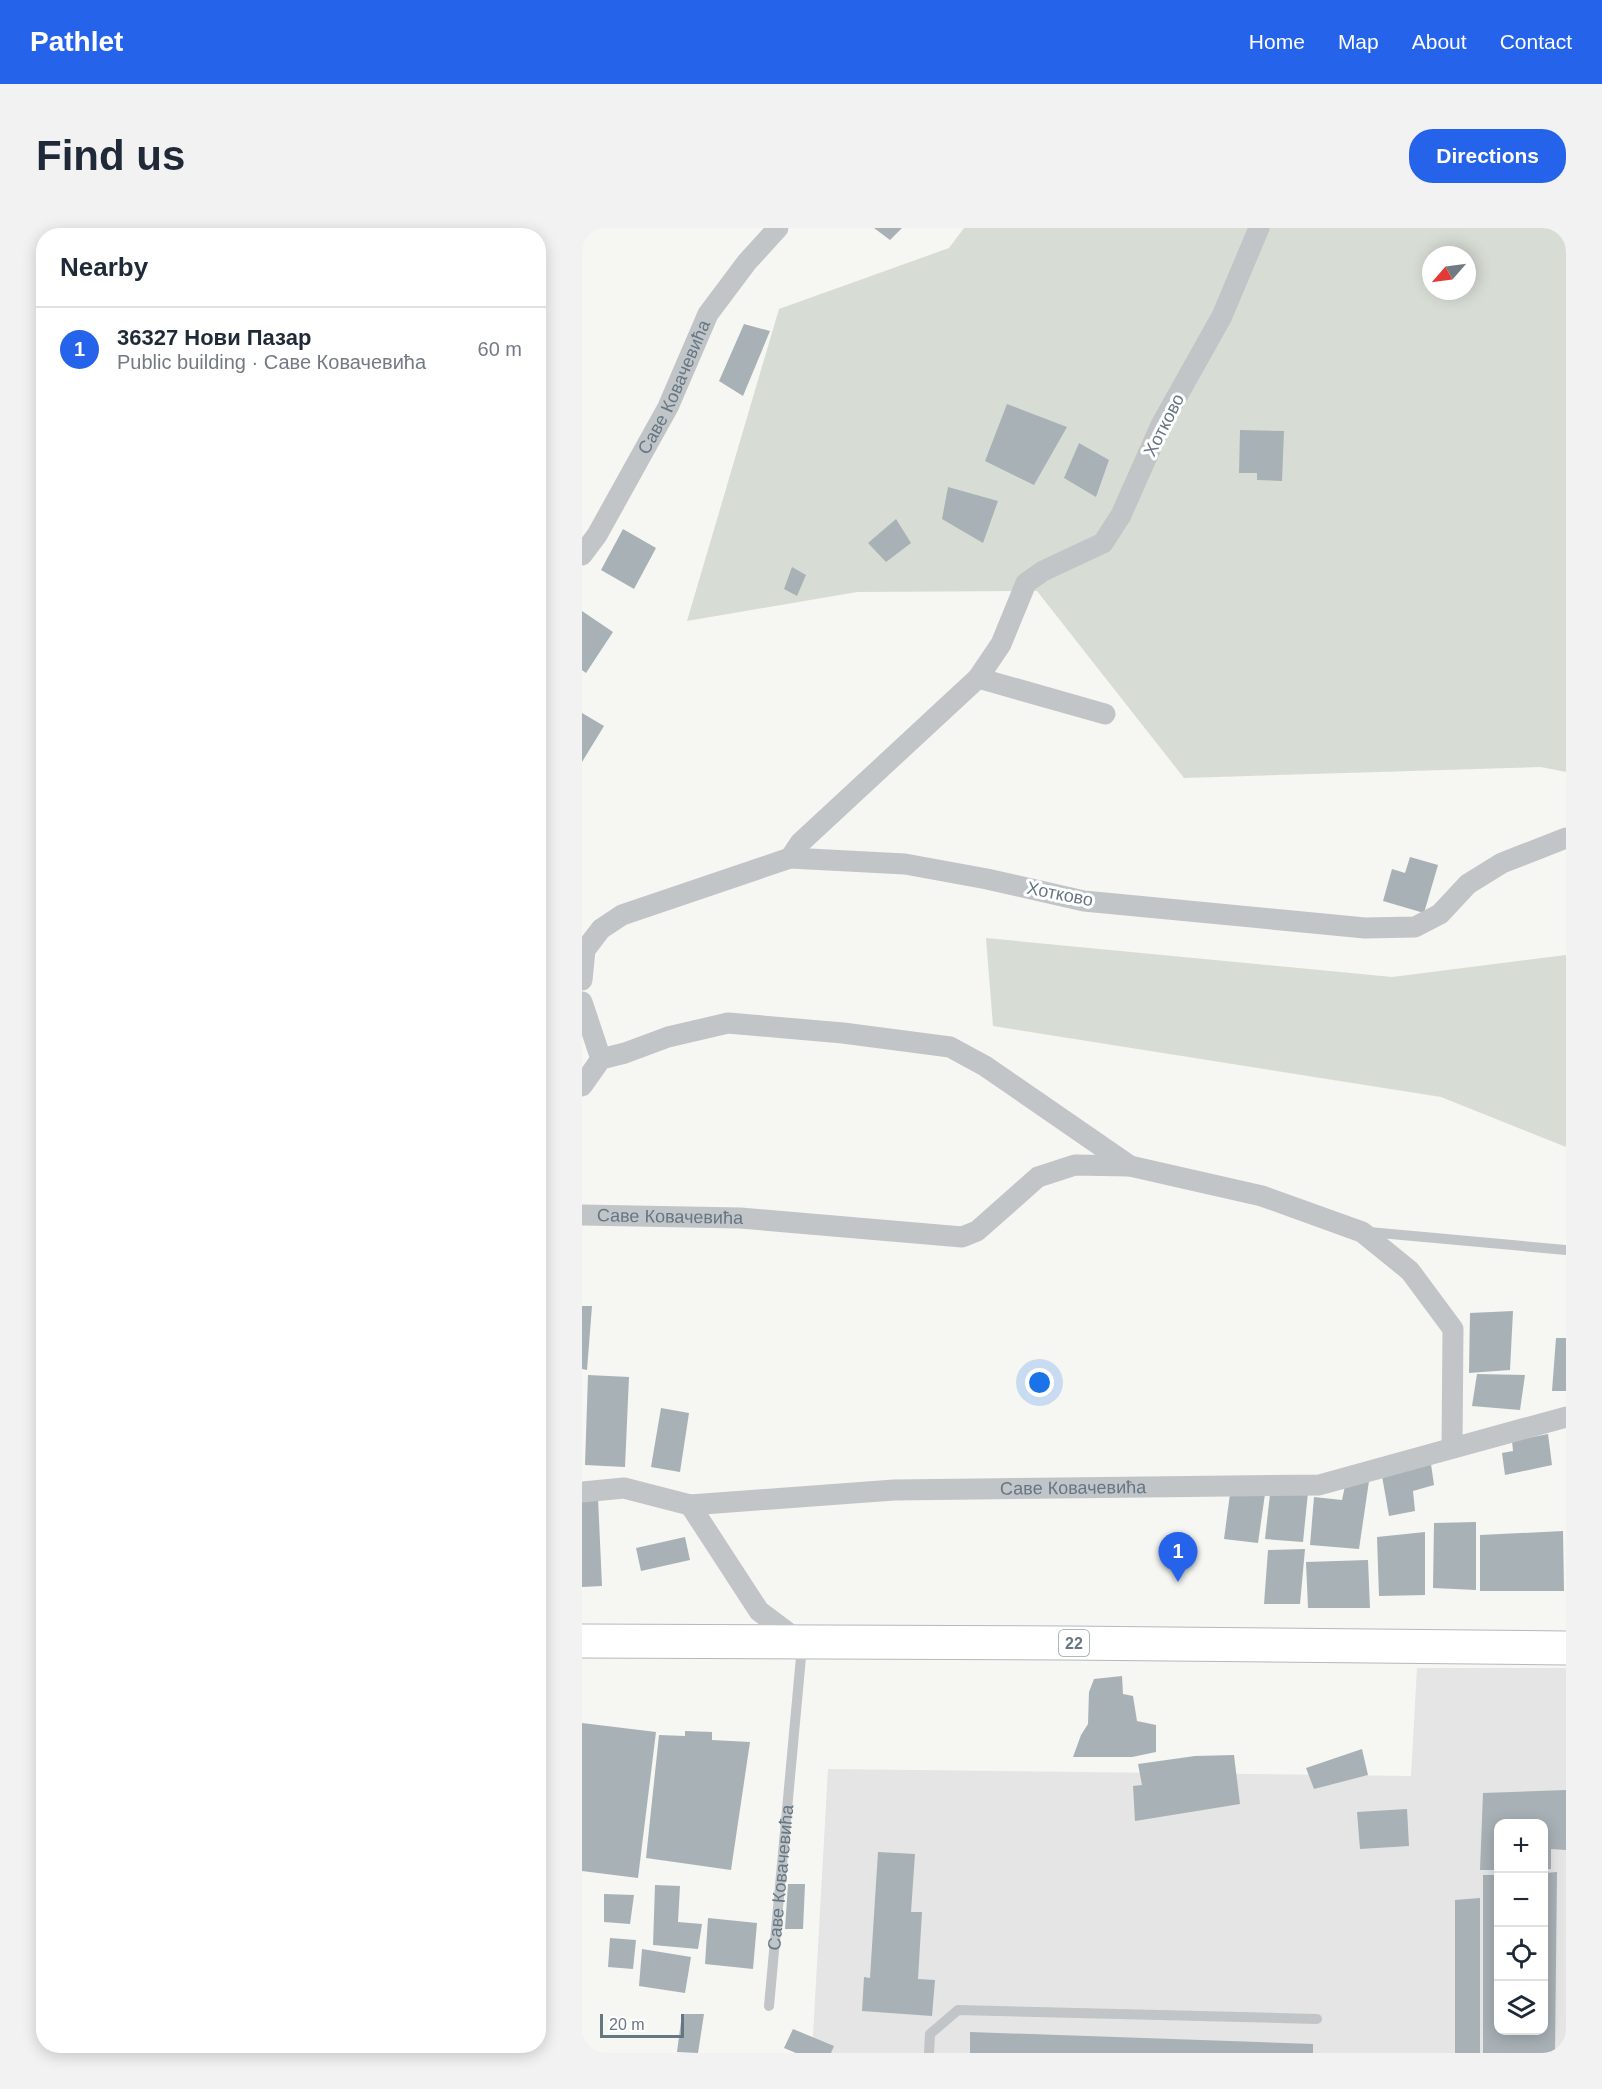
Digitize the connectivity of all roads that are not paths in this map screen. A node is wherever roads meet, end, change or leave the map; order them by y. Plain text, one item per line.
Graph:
1 (778, 228) edge
2 (1259, 228) edge
3 (582, 555) edge
4 (978, 678) junction
5 (1105, 714) dead end
6 (1566, 838) edge
7 (790, 858) junction
8 (582, 980) edge
9 (582, 1002) edge
10 (601, 1059) junction
11 (582, 1086) edge
12 (1131, 1166) junction
13 (582, 1215) edge
14 (1362, 1232) junction
15 (1566, 1250) edge
16 (1566, 1417) edge
17 (1452, 1447) junction
18 (582, 1492) edge
19 (690, 1506) junction
20 (582, 1641) edge
21 (802, 1643) junction
22 (1566, 1648) edge
23 (769, 2006) dead end
24 (1317, 2019) dead end
25 (929, 2053) edge

1 - 3 street, Саве Ковачевића
2 - 4 street, Хотково
4 - 5 street
4 - 7 street, Хотково
6 - 7 street, Хотково
7 - 8 street
9 - 10 street
10 - 11 street
10 - 12 street, Саве Ковачевића
12 - 13 street, Саве Ковачевића
12 - 14 street, Саве Ковачевића
14 - 15 lane, Саве Ковачевића
14 - 17 street, Саве Ковачевића
16 - 17 street, Саве Ковачевића
17 - 19 street, Саве Ковачевића
18 - 19 street, Саве Ковачевића
19 - 21 street
20 - 21 main road, 22
21 - 22 main road, 22
21 - 23 lane, Саве Ковачевића
24 - 25 lane

